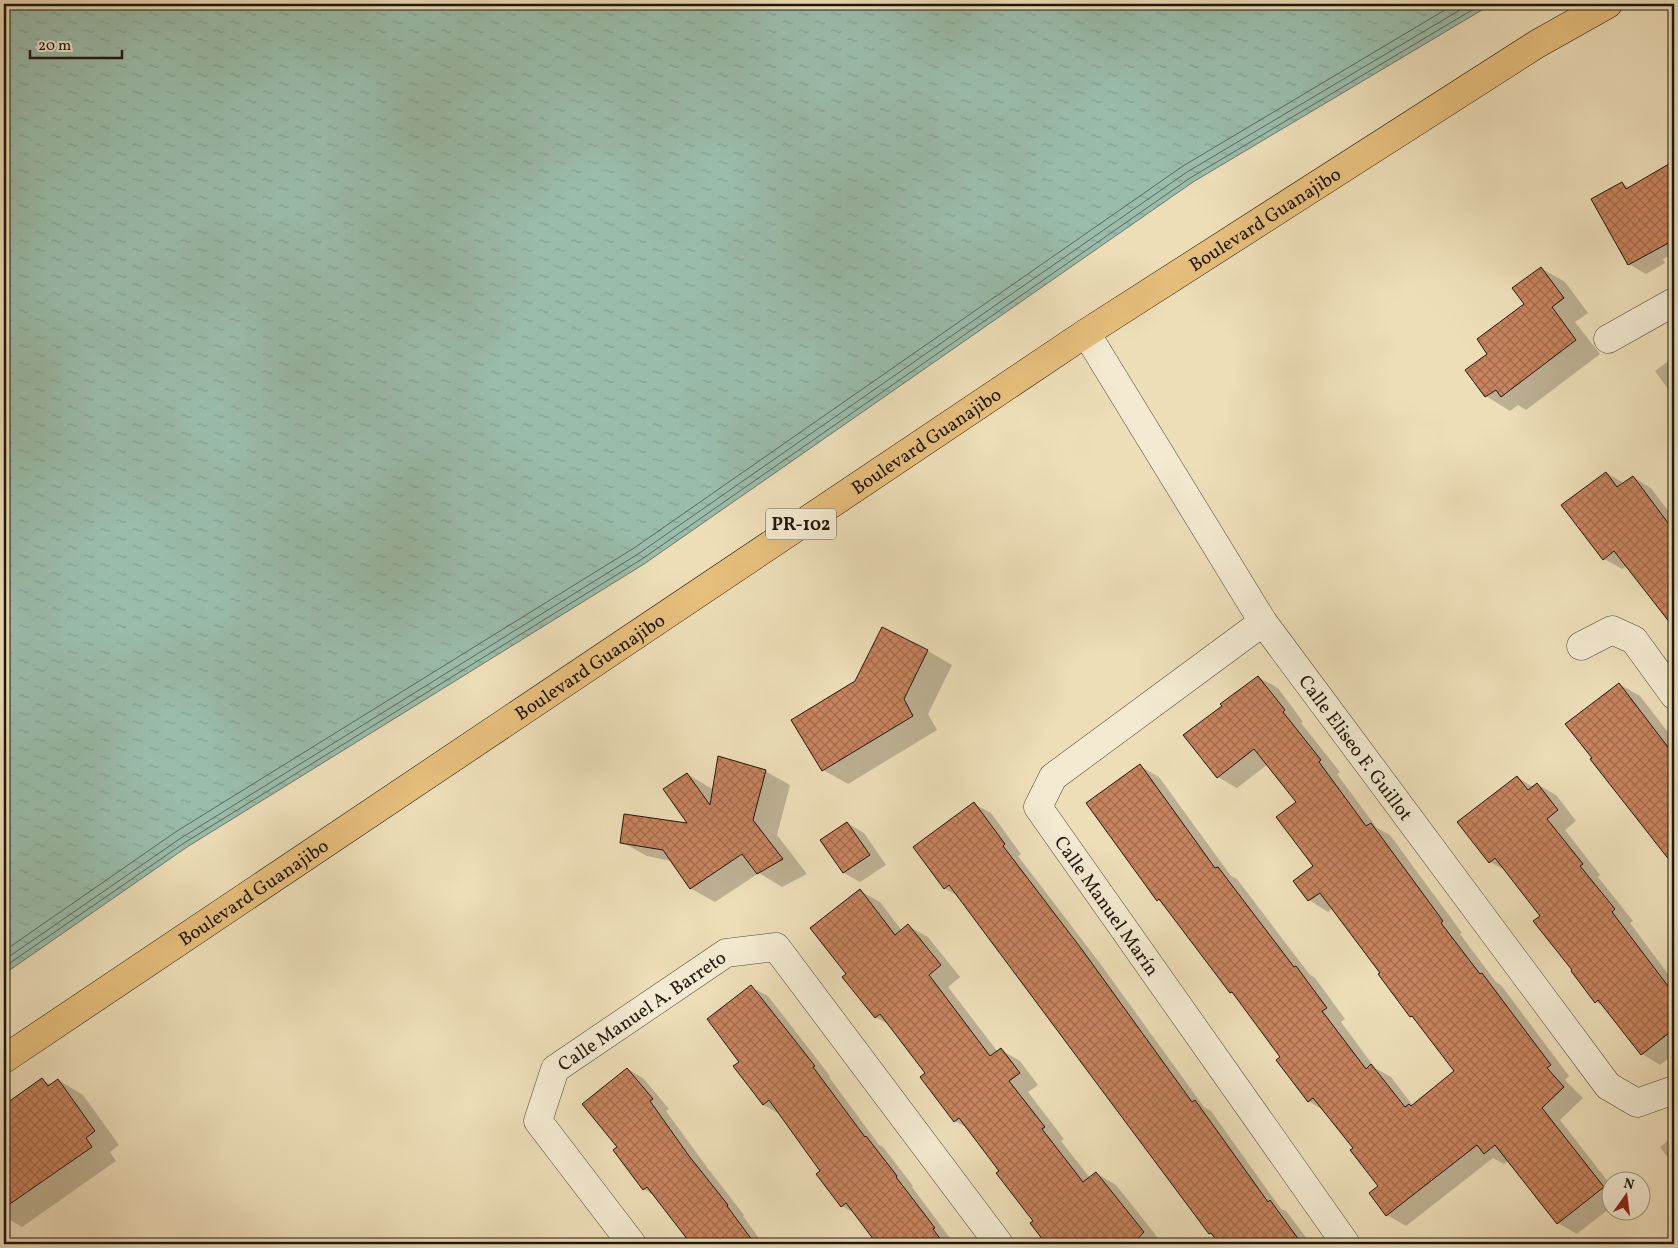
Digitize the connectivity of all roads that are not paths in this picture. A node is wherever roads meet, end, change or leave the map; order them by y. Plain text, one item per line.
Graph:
1 (1608, 4) edge
2 (1674, 302) edge
3 (1086, 333) junction
4 (1608, 339) dead end
5 (1263, 622) junction
6 (1581, 646) dead end
7 (1674, 696) edge
8 (4, 1059) edge
9 (1674, 1090) edge
10 (632, 1244) edge
11 (1000, 1244) edge
12 (1346, 1244) edge

1 - 3 main road, Boulevard Guanajibo / PR-102
2 - 4 street
3 - 5 street, Calle Eliseo F. Guillot
3 - 8 main road, Boulevard Guanajibo / PR-102
5 - 9 street, Calle Eliseo F. Guillot
5 - 12 street, Calle Manuel Marín
6 - 7 street
10 - 11 street, Calle Manuel A. Barreto

